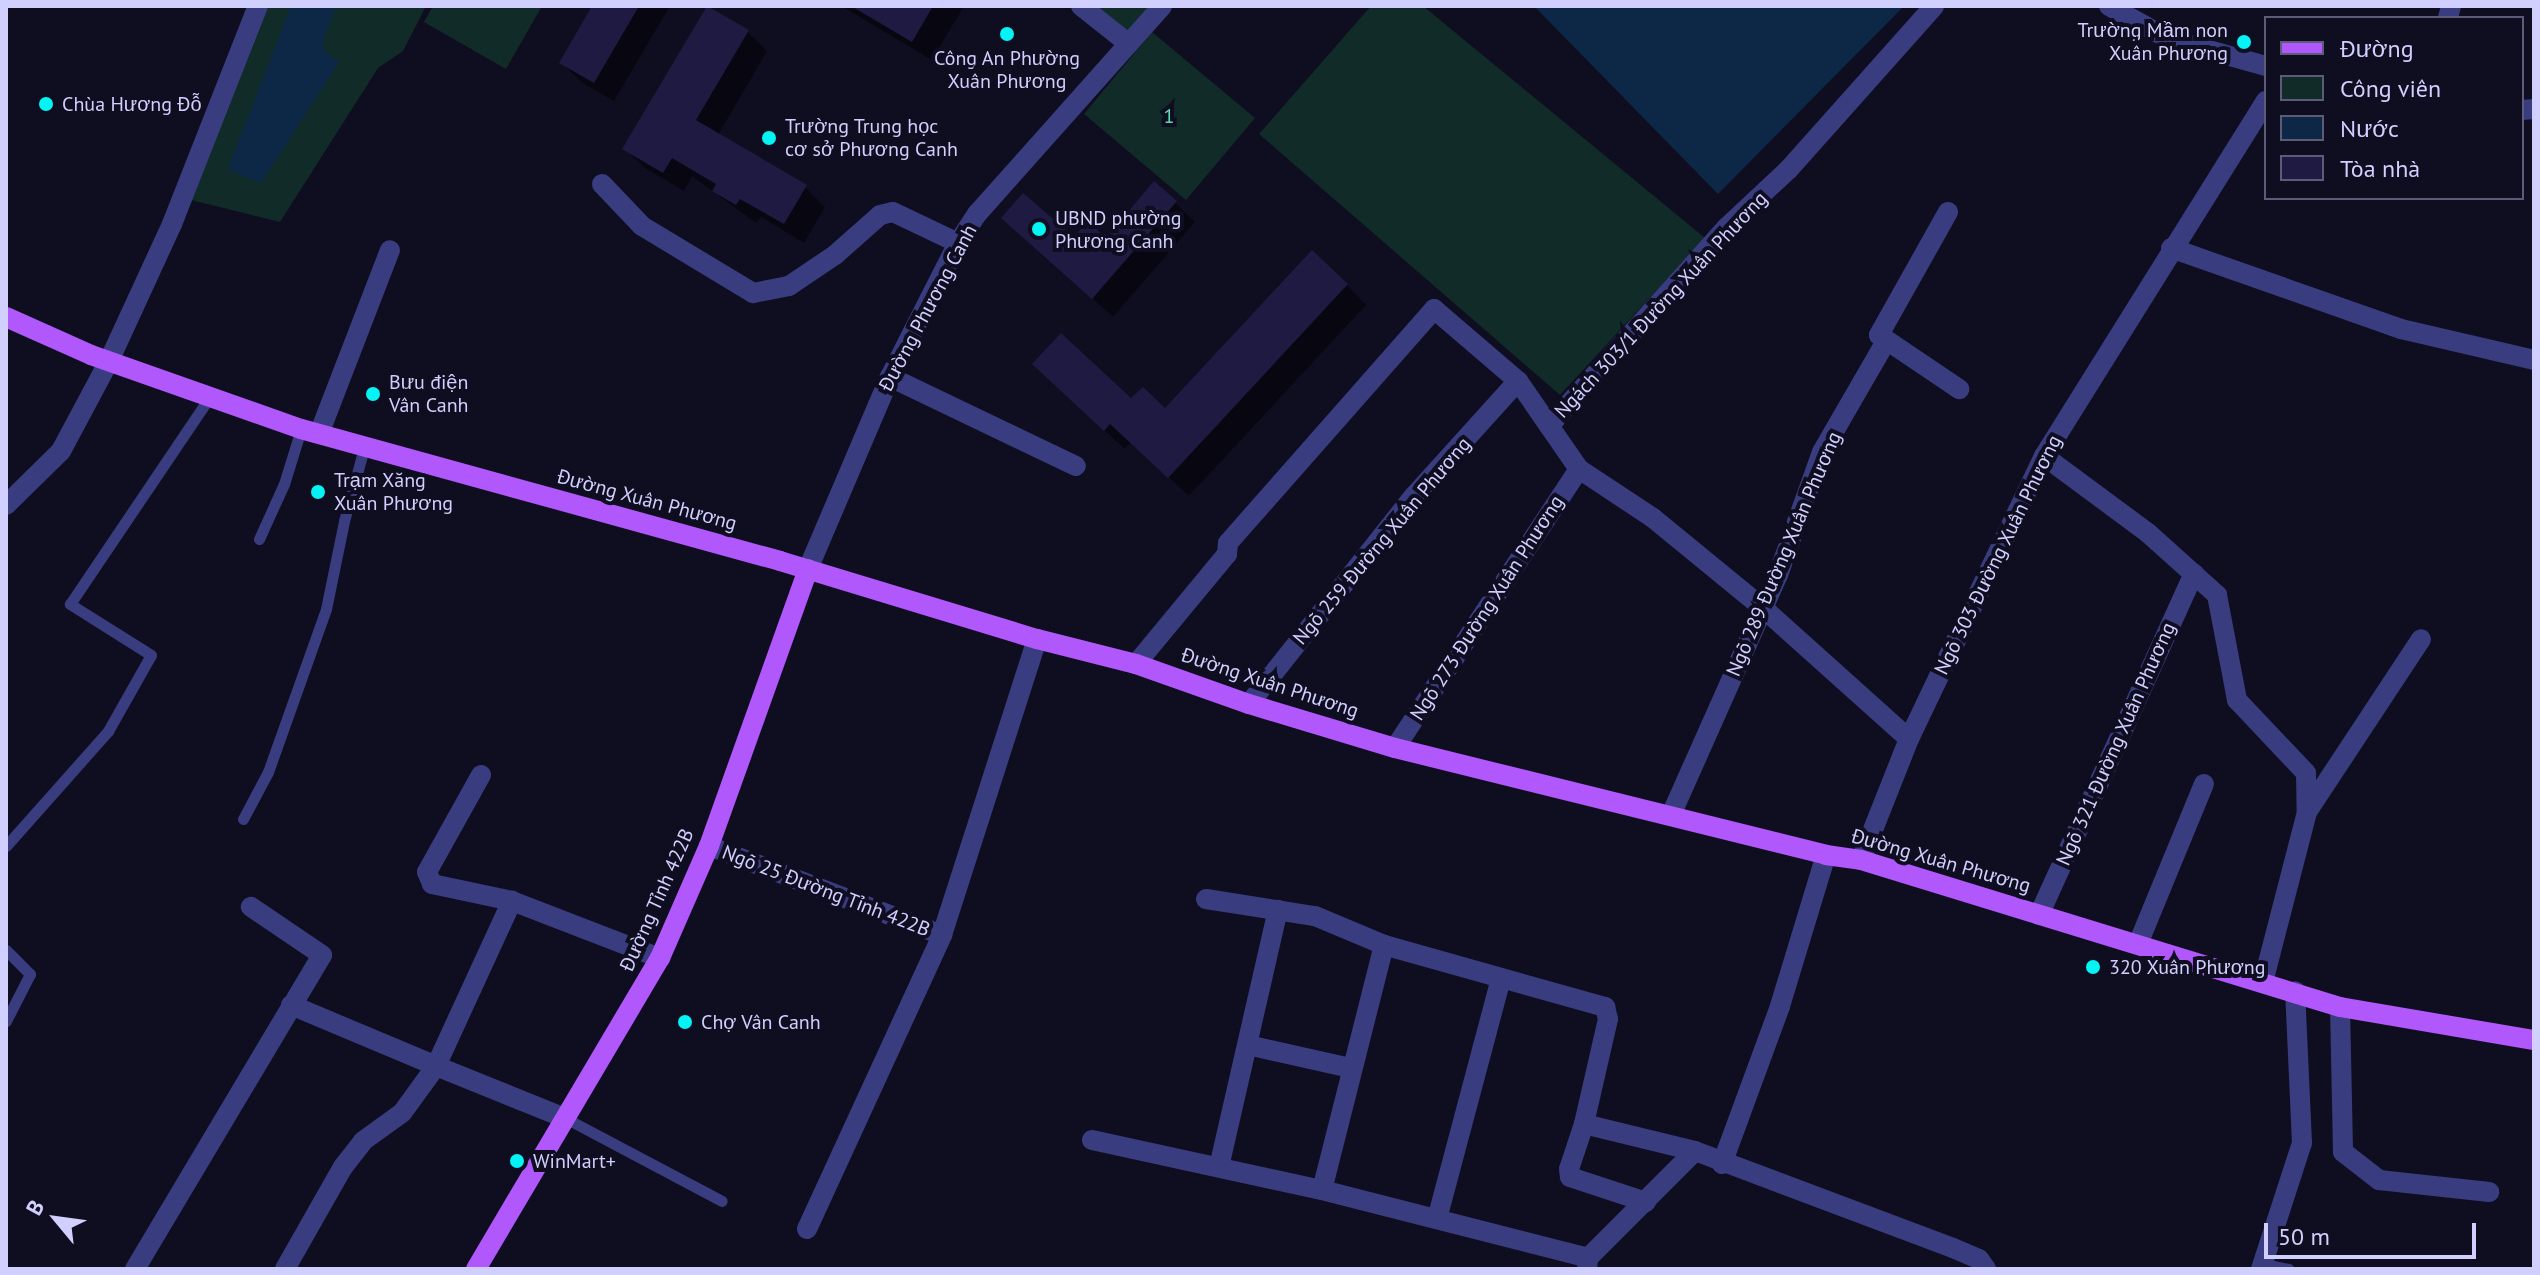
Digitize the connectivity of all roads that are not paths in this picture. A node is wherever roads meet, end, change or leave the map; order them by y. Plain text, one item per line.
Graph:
1 (258, 6) edge
2 (1081, 6) edge
3 (1162, 6) edge
4 (1934, 6) edge
5 (2109, 6) edge
6 (1129, 44) junction
7 (2264, 65) edge
8 (2264, 104) edge
9 (602, 184) dead end
10 (1948, 212) dead end
11 (958, 243) junction
12 (2171, 248) junction
13 (390, 250) dead end
14 (6, 317) edge
15 (1886, 341) junction
16 (2534, 360) edge
17 (109, 361) junction
18 (890, 377) junction
19 (1518, 381) junction
20 (1959, 389) dead end
21 (209, 398) junction
22 (1549, 426) junction
23 (310, 432) junction
24 (364, 448) junction
25 (2044, 456) junction
26 (1076, 466) dead end
27 (1579, 469) junction
28 (6, 505) edge
29 (259, 539) dead end
30 (808, 569) junction
31 (2194, 574) junction
32 (1763, 608) junction
33 (1037, 639) junction
34 (2421, 639) dead end
35 (1136, 664) junction
36 (1249, 704) junction
37 (1909, 739) junction
38 (1395, 748) junction
39 (481, 775) dead end
40 (2204, 784) dead end
41 (2307, 812) junction
42 (1671, 815) junction
43 (243, 819) dead end
44 (6, 846) edge
45 (709, 846) junction
46 (1826, 855) junction
47 (1861, 860) junction
48 (1206, 899) dead end
49 (512, 901) junction
50 (251, 907) dead end
51 (1278, 910) junction
52 (2039, 915) junction
53 (942, 935) junction
54 (2138, 944) junction
55 (1384, 945) junction
56 (6, 950) edge
57 (660, 958) junction
58 (1501, 979) junction
59 (2263, 982) junction
60 (2295, 991) junction
61 (291, 1005) junction
62 (2340, 1007) junction
63 (6, 1021) edge
64 (2534, 1040) edge
65 (1248, 1045) junction
66 (436, 1066) junction
67 (1350, 1068) junction
68 (567, 1119) junction
69 (1584, 1124) junction
70 (1092, 1140) dead end
71 (1695, 1151) junction
72 (1722, 1164) junction
73 (1219, 1167) junction
74 (1322, 1190) junction
75 (2489, 1192) dead end
76 (722, 1201) dead end
77 (1646, 1202) junction
78 (1437, 1219) junction
79 (807, 1229) dead end
80 (1588, 1263) edge
81 (2262, 1266) edge
82 (135, 1269) edge
83 (285, 1269) edge
84 (476, 1269) edge
85 (1986, 1269) edge
86 (2289, 1269) edge

1 - 17 street
2 - 6 street
3 - 6 street, Đường Phương Canh
4 - 22 street, Ngách 303/1 Đường Xuân Phương
5 - 7 street
6 - 11 street, Đường Phương Canh
8 - 12 street, Ngõ 303 Đường Xuân Phương
9 - 11 street
10 - 15 street, Ngõ 289 Đường Xuân Phương
11 - 18 street, Đường Phương Canh
12 - 16 street
12 - 25 street, Ngõ 303 Đường Xuân Phương
13 - 23 street
14 - 17 main road, Đường Xuân Phương
15 - 20 street
15 - 32 street, Ngõ 289 Đường Xuân Phương
17 - 21 main road, Đường Xuân Phương
17 - 28 street
18 - 26 street
18 - 30 street, Đường Phương Canh
19 - 22 street
19 - 35 street
19 - 36 street, Ngõ 259 Đường Xuân Phương
21 - 23 main road, Đường Xuân Phương
21 - 44 lane
22 - 27 street, Ngách 303/1 Đường Xuân Phương
23 - 24 main road, Đường Xuân Phương
23 - 29 lane
24 - 30 main road, Đường Xuân Phương
24 - 43 lane
25 - 31 street
25 - 37 street, Ngõ 303 Đường Xuân Phương
27 - 32 street, Ngách 303/1 Đường Xuân Phương
27 - 38 street, Ngõ 273 Đường Xuân Phương
30 - 33 main road, Đường Xuân Phương
30 - 45 main road, Đường Tỉnh 422B
31 - 41 street
31 - 52 street, Ngõ 321 Đường Xuân Phương
32 - 37 street, Ngách 303/1 Đường Xuân Phương
32 - 42 street, Ngõ 289 Đường Xuân Phương
33 - 35 main road, Đường Xuân Phương
33 - 53 street
34 - 41 street
35 - 36 main road, Đường Xuân Phương
36 - 38 main road, Đường Xuân Phương
37 - 47 street, Ngõ 303 Đường Xuân Phương
38 - 42 main road, Đường Xuân Phương
39 - 49 street
40 - 54 street
41 - 59 street
42 - 46 main road, Đường Xuân Phương
45 - 53 street, Ngõ 25 Đường Tỉnh 422B
45 - 57 main road, Đường Tỉnh 422B
46 - 47 main road, Đường Xuân Phương
46 - 72 street
47 - 52 main road, Đường Xuân Phương
48 - 51 street
49 - 57 street
49 - 66 street
50 - 61 street
51 - 55 street
51 - 65 street
52 - 54 main road, Đường Xuân Phương
53 - 79 street
54 - 59 main road, Đường Xuân Phương
55 - 58 street
55 - 67 street
56 - 63 lane
57 - 68 main road, Đường Tỉnh 422B
58 - 69 street
58 - 78 street
59 - 60 main road, Đường Xuân Phương
60 - 62 main road, Đường Xuân Phương
60 - 81 street
61 - 66 street
61 - 82 street
62 - 64 main road, Đường Xuân Phương
62 - 75 street
65 - 67 street
65 - 73 street
66 - 68 street
66 - 83 street
67 - 74 street
68 - 76 lane
68 - 84 main road, Đường Tỉnh 422B
69 - 71 street
69 - 77 street
70 - 73 street
71 - 72 street
71 - 77 street
72 - 85 street
73 - 74 street
74 - 78 street
77 - 80 street
78 - 80 street
81 - 86 lane

